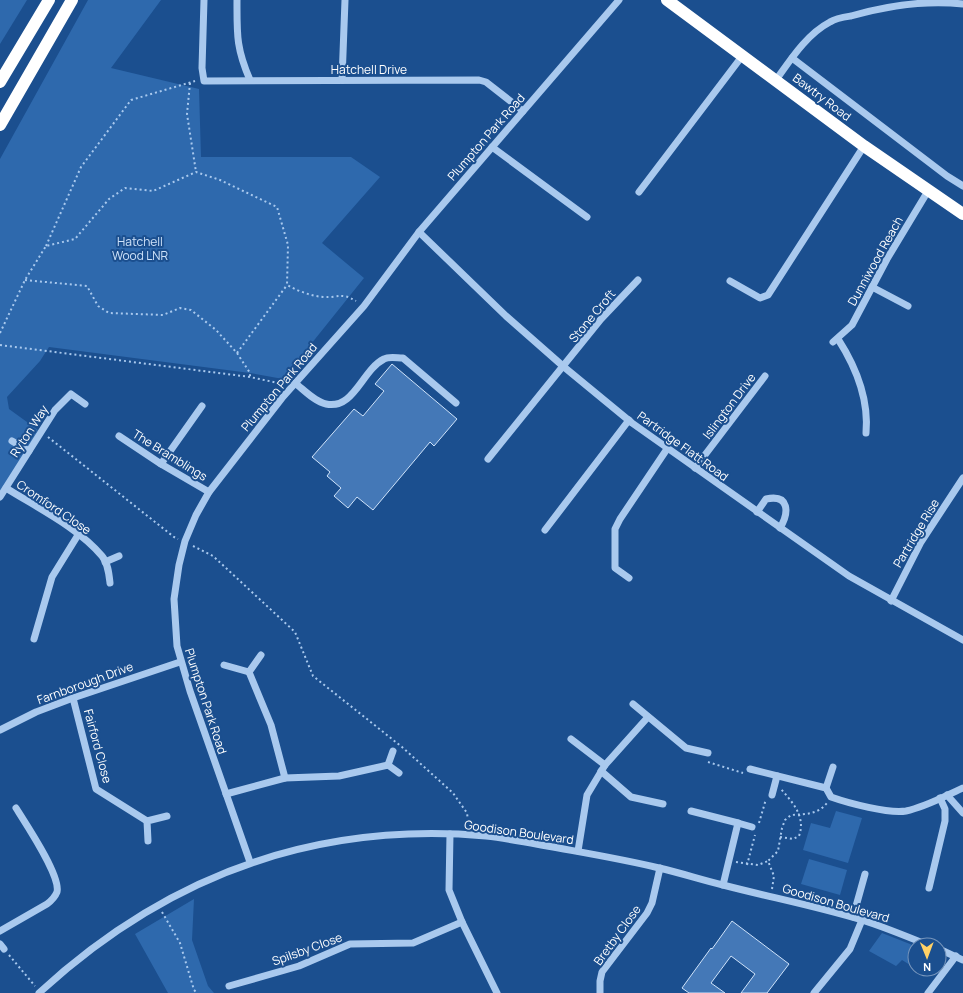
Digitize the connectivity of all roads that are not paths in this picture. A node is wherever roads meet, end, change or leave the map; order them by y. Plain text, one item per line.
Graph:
1 (49, 0) edge
2 (72, 0) edge
3 (204, 0) edge
4 (237, 0) edge
5 (345, 0) edge
6 (619, 0) edge
7 (671, 1) edge
8 (963, 4) edge
9 (743, 55) junction
10 (792, 58) junction
11 (250, 80) junction
12 (342, 80) junction
13 (776, 80) junction
14 (0, 82) edge
15 (523, 111) junction
16 (0, 125) edge
17 (492, 146) junction
18 (864, 146) junction
19 (963, 186) edge
20 (928, 191) junction
21 (639, 192) dead end
22 (963, 214) edge
23 (587, 217) dead end
24 (419, 232) junction
25 (638, 280) dead end
26 (730, 281) dead end
27 (872, 287) junction
28 (908, 306) dead end
29 (564, 367) junction
30 (766, 376) dead end
31 (293, 385) junction
32 (456, 403) dead end
33 (85, 404) dead end
34 (202, 406) dead end
35 (629, 420) junction
36 (866, 433) dead end
37 (119, 436) dead end
38 (12, 442) dead end
39 (667, 449) junction
40 (29, 451) junction
41 (488, 459) dead end
42 (161, 464) junction
43 (695, 468) junction
44 (963, 478) edge
45 (6, 488) junction
46 (209, 492) junction
47 (0, 497) edge
48 (757, 512) junction
49 (780, 528) junction
50 (545, 530) dead end
51 (78, 535) junction
52 (120, 556) dead end
53 (105, 562) junction
54 (629, 578) dead end
55 (110, 583) dead end
56 (891, 601) junction
57 (34, 639) dead end
58 (963, 640) edge
59 (261, 655) dead end
60 (180, 662) junction
61 (224, 665) dead end
62 (249, 672) junction
63 (73, 698) junction
64 (633, 704) dead end
65 (648, 717) junction
66 (0, 730) edge
67 (571, 739) dead end
68 (393, 752) dead end
69 (708, 753) road end
70 (388, 765) junction
71 (833, 767) dead end
72 (603, 768) junction
73 (750, 769) road end
74 (399, 773) dead end
75 (777, 776) junction
76 (285, 778) junction
77 (826, 788) junction
78 (963, 788) edge
79 (226, 794) junction
80 (772, 795) road end
81 (947, 795) junction
82 (940, 798) junction
83 (663, 804) dead end
84 (16, 808) dead end
85 (691, 811) dead end
86 (963, 813) edge
87 (167, 816) dead end
88 (147, 821) junction
89 (738, 823) junction
90 (752, 827) dead end
91 (450, 834) junction
92 (148, 841) dead end
93 (578, 852) junction
94 (250, 862) junction
95 (660, 868) junction
96 (865, 874) dead end
97 (723, 885) junction
98 (929, 888) dead end
99 (853, 917) junction
100 (862, 920) junction
101 (462, 922) junction
102 (0, 931) edge
103 (907, 937) edge
104 (947, 952) edge
105 (956, 956) junction
106 (963, 960) edge
107 (229, 986) dead end
108 (40, 992) edge
109 (497, 993) edge
110 (600, 993) edge
111 (814, 993) edge
112 (928, 993) edge

1 - 14 highway
2 - 16 highway
3 - 11 street, Hatchell Drive
4 - 11 street
5 - 12 street
6 - 15 street, Plumpton Park Road
7 - 9 highway, Bawtry Road
8 - 10 street
9 - 13 highway, Bawtry Road
9 - 21 street
10 - 13 street
10 - 19 street
11 - 12 street, Hatchell Drive
12 - 15 street, Hatchell Drive
13 - 18 highway, Bawtry Road
15 - 17 street, Plumpton Park Road
17 - 23 street
17 - 24 street, Plumpton Park Road
18 - 20 highway, Bawtry Road
18 - 26 street
20 - 22 highway, Bawtry Road
20 - 27 street, Dunniwood Reach
24 - 29 street, Partridge Flatt Road
24 - 31 street, Plumpton Park Road
25 - 29 street, Stone Croft
27 - 28 street
27 - 36 street, Dunniwood Reach
29 - 35 street, Partridge Flatt Road
29 - 41 street, Stone Croft
30 - 43 street, Islington Drive
31 - 32 street
31 - 46 street, Plumpton Park Road
33 - 40 street, Ryton Way
34 - 42 street
35 - 39 street, Partridge Flatt Road
35 - 50 street
37 - 42 street, The Bramblings
38 - 40 street
39 - 43 street, Partridge Flatt Road
39 - 54 street
40 - 45 street, Ryton Way
42 - 46 street, The Bramblings
43 - 48 street, Partridge Flatt Road
44 - 56 street, Partridge Rise
45 - 47 street, Ryton Way
45 - 51 street, Cromford Close
46 - 60 street, Plumpton Park Road
48 - 49 street, Partridge Flatt Road
48 - 49 street
49 - 56 street, Partridge Flatt Road
51 - 53 street, Cromford Close
51 - 57 street
52 - 53 street
53 - 55 street, Cromford Close
56 - 58 street, Partridge Flatt Road
59 - 62 street
60 - 63 street, Farnborough Drive
60 - 79 street, Plumpton Park Road
61 - 62 street
62 - 76 street
63 - 66 street, Farnborough Drive
63 - 88 street, Fairford Close
64 - 65 street
65 - 69 street
65 - 72 street
67 - 72 street
68 - 70 street
70 - 74 street
70 - 76 street
71 - 77 street
72 - 83 street
72 - 93 street
73 - 75 street
75 - 77 street
75 - 80 street
76 - 79 street
77 - 82 street
78 - 81 street
79 - 94 street, Plumpton Park Road
81 - 82 street
81 - 86 street
82 - 98 street
84 - 102 street
85 - 89 street
87 - 88 street
88 - 92 street
89 - 90 street
89 - 97 street
91 - 93 street, Goodison Boulevard
91 - 94 street, Goodison Boulevard
91 - 101 street
93 - 95 street, Goodison Boulevard
94 - 108 street, Goodison Boulevard
95 - 97 street, Goodison Boulevard
95 - 110 street, Bretby Close
96 - 99 street
97 - 99 street, Goodison Boulevard
99 - 100 street, Goodison Boulevard
100 - 103 street, Goodison Boulevard
100 - 111 street
101 - 107 street, Spilsby Close
101 - 109 street
104 - 105 street
105 - 106 street
105 - 112 street

